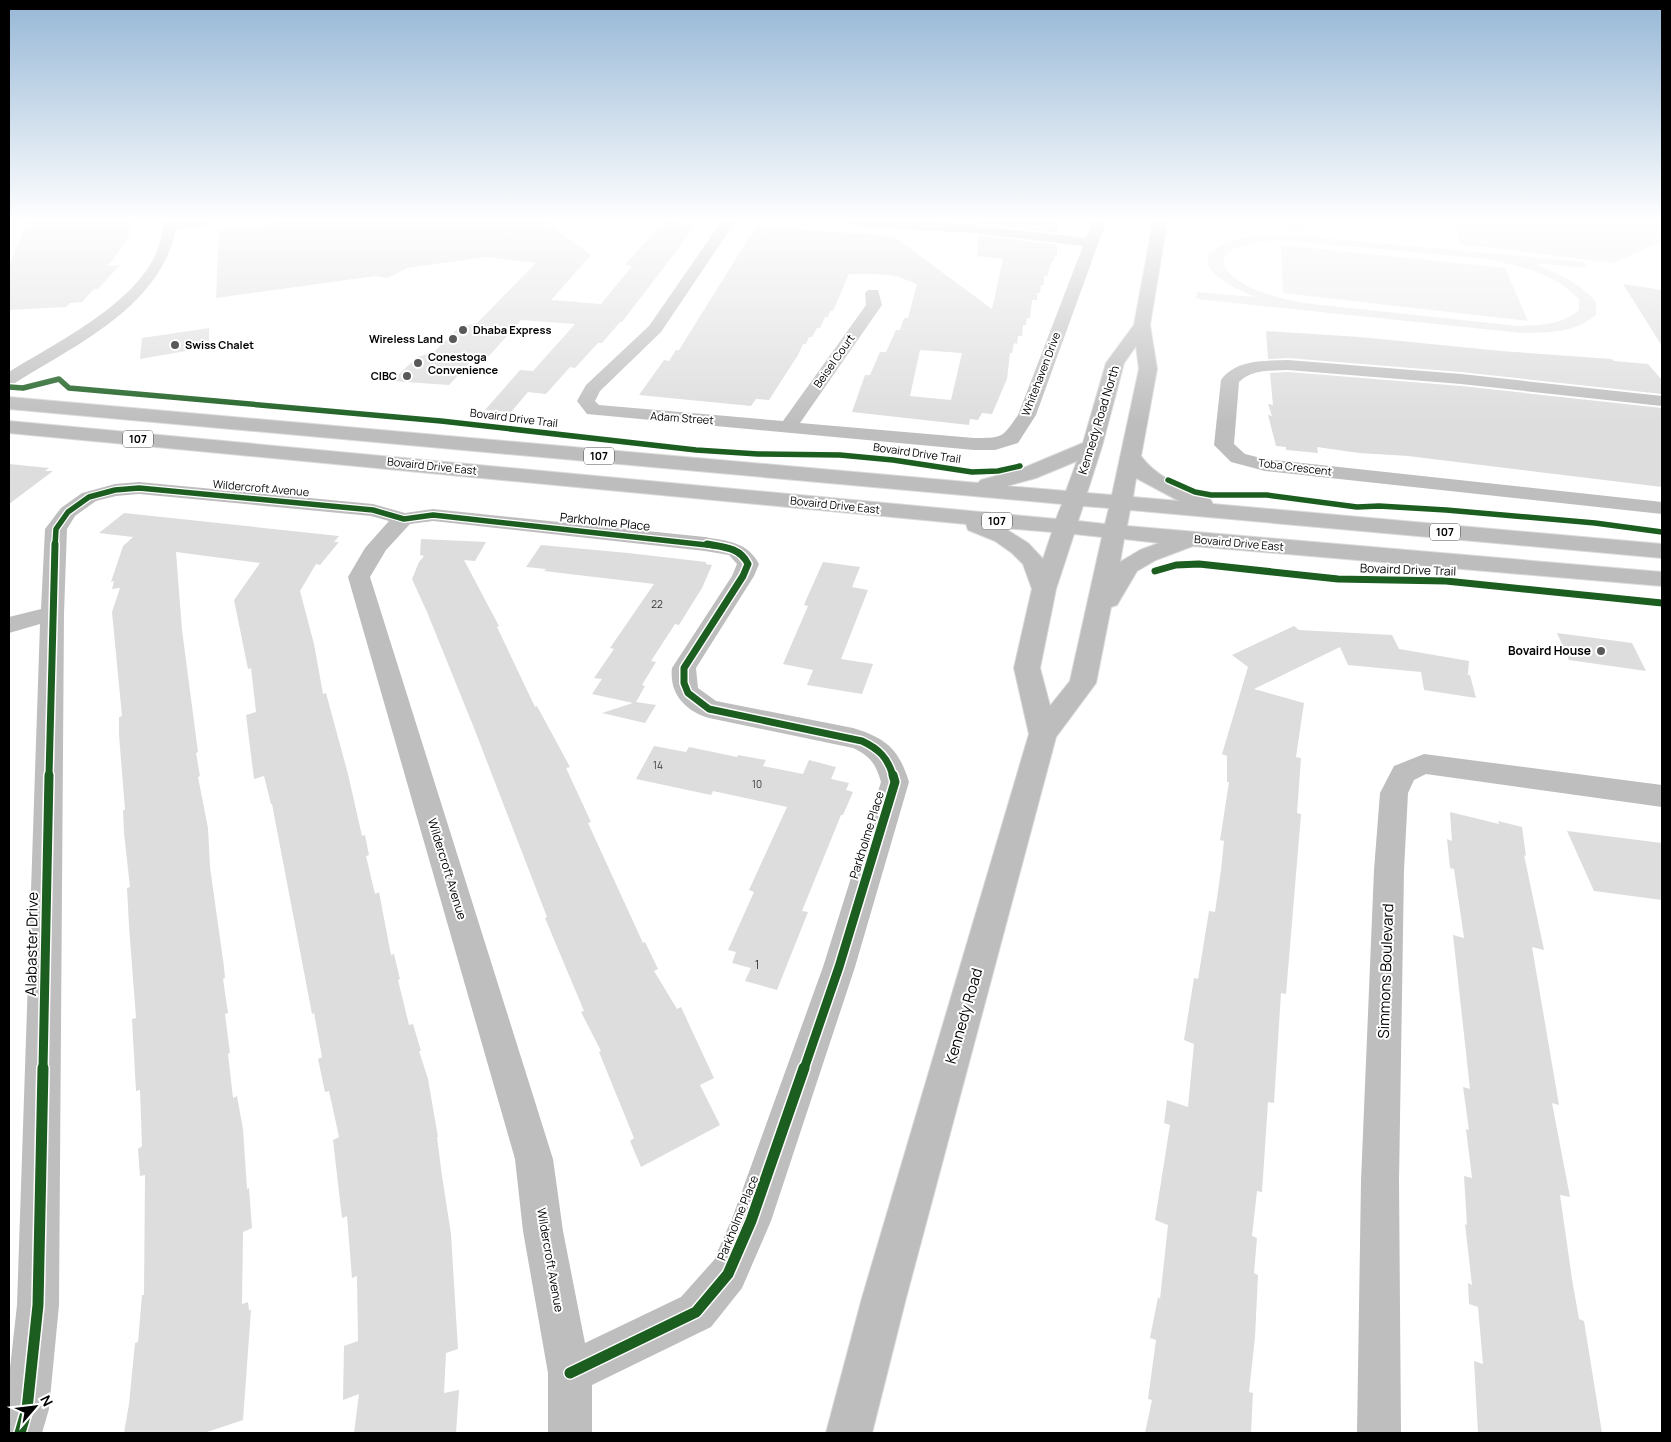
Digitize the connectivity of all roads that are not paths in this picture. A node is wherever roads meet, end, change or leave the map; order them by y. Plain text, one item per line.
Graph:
1 (139, 289) edge
2 (683, 289) edge
3 (1073, 289) edge
4 (1148, 289) edge
5 (873, 293) dead end
6 (1142, 324) junction
7 (9, 378) edge
8 (1662, 401) edge
9 (9, 403) edge
10 (9, 427) edge
11 (788, 427) junction
12 (1011, 439) joint
13 (1092, 446) junction
14 (1130, 456) junction
15 (966, 489) junction
16 (115, 490) joint
17 (1074, 499) junction
18 (1121, 503) junction
19 (1662, 508) edge
20 (929, 514) junction
21 (1228, 514) junction
22 (404, 519) junction
23 (1065, 527) junction
24 (1115, 532) junction
25 (1225, 542) junction
26 (1662, 551) edge
27 (1662, 579) edge
28 (1044, 590) junction
29 (52, 613) junction
30 (1098, 616) junction
31 (9, 625) edge
32 (1043, 734) junction
33 (1662, 796) edge
34 (570, 1373) junction
35 (20, 1433) edge
36 (570, 1433) edge
37 (849, 1433) edge
38 (1378, 1433) edge

1 - 7 street
2 - 11 street, Adam Street
3 - 12 street, Whitehaven Drive
4 - 6 main road
5 - 11 street, Beisel Court
6 - 13 main road, Kennedy Road North
6 - 14 main road
8 - 19 street, Toba Crescent
9 - 15 main road, Bovaird Drive East / 107
10 - 20 main road, Bovaird Drive East / 107
11 - 12 street, Adam Street
13 - 15 main road
13 - 17 main road, Kennedy Road North
14 - 18 main road
14 - 21 main road
15 - 17 main road, Bovaird Drive East / 107
16 - 22 street, Wildercroft Avenue
16 - 29 street, Alabaster Drive
17 - 18 main road, Bovaird Drive East / 107
17 - 23 main road, Kennedy Road North
18 - 21 main road, Bovaird Drive East / 107
18 - 24 main road
20 - 23 main road, Bovaird Drive East / 107
20 - 28 main road
21 - 26 main road, Bovaird Drive East / 107
22 - 34 street, Wildercroft Avenue
22 - 34 street, Parkholme Place
23 - 24 main road, Bovaird Drive East / 107
23 - 28 main road, Kennedy Road North
24 - 25 main road, Bovaird Drive East / 107
24 - 30 main road
25 - 27 main road, Bovaird Drive East / 107
25 - 30 main road
28 - 32 main road, Kennedy Road North
29 - 31 street
29 - 35 street, Alabaster Drive
30 - 32 main road
32 - 37 main road, Kennedy Road
33 - 38 street, Simmons Boulevard
34 - 36 street, Wildercroft Avenue

